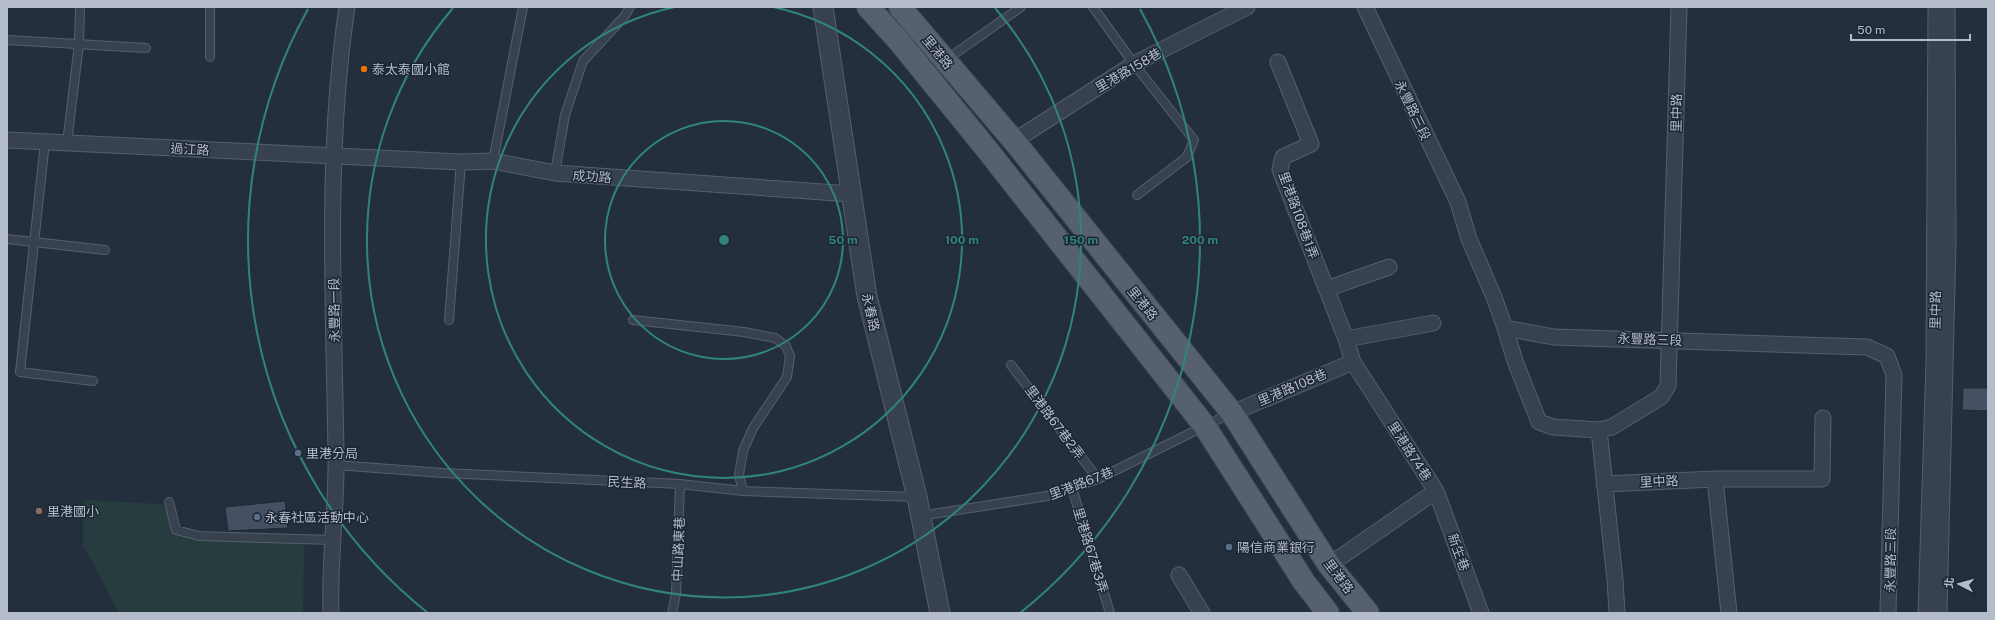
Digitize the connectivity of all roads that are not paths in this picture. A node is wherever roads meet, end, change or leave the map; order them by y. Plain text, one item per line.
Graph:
1 (80, 7) edge
2 (210, 7) edge
3 (347, 7) edge
4 (523, 7) edge
5 (630, 7) edge
6 (823, 7) edge
7 (868, 7) edge
8 (900, 7) edge
9 (1021, 7) edge
10 (1093, 7) edge
11 (1247, 7) edge
12 (1365, 7) edge
13 (1679, 7) edge
14 (1936, 7) edge
15 (1947, 7) edge
16 (7, 40) edge
17 (80, 44) junction
18 (146, 48) dead end
19 (210, 57) dead end
20 (945, 60) junction
21 (1278, 62) dead end
22 (1134, 64) junction
23 (7, 140) edge
24 (1014, 141) junction
25 (45, 142) junction
26 (67, 144) junction
27 (334, 156) junction
28 (493, 161) junction
29 (461, 162) junction
30 (555, 173) junction
31 (851, 194) junction
32 (1137, 195) dead end
33 (7, 239) edge
34 (34, 242) junction
35 (105, 250) dead end
36 (1389, 267) dead end
37 (1326, 289) junction
38 (449, 320) dead end
39 (633, 320) dead end
40 (1433, 323) dead end
41 (1505, 328) junction
42 (1346, 339) junction
43 (1670, 340) junction
44 (1353, 362) junction
45 (1012, 365) dead end
46 (93, 381) dead end
47 (1232, 413) junction
48 (1823, 418) dead end
49 (1204, 425) junction
50 (1600, 430) junction
51 (336, 465) junction
52 (1098, 479) junction
53 (1715, 479) junction
54 (680, 484) junction
55 (1604, 484) junction
56 (1072, 488) junction
57 (743, 491) junction
58 (1436, 491) junction
59 (917, 497) junction
60 (169, 502) dead end
61 (920, 516) junction
62 (334, 540) junction
63 (1329, 565) junction
64 (1179, 575) dead end
65 (331, 613) edge
66 (672, 613) edge
67 (940, 613) edge
68 (1110, 613) edge
69 (1202, 613) edge
70 (1328, 613) edge
71 (1368, 613) edge
72 (1481, 613) edge
73 (1617, 613) edge
74 (1729, 613) edge
75 (1888, 613) edge
76 (1926, 613) edge
77 (1939, 613) edge

1 - 17 lane
2 - 19 lane
3 - 27 street, 永豐路一段
4 - 28 lane
5 - 30 lane
6 - 31 street, 永春路
7 - 49 main road, 里港路
8 - 20 main road, 里港路
9 - 20 lane
10 - 22 lane
11 - 22 street, 里港路158巷
12 - 41 street, 永豐路三段
13 - 43 street, 里中路
14 - 76 street, 里中路
15 - 77 street, 里中路
16 - 17 lane
17 - 18 lane
17 - 26 lane
20 - 24 main road, 里港路
21 - 37 street, 里港路108巷1弄
22 - 24 street, 里港路158巷
22 - 32 lane
23 - 25 street, 過江路
24 - 47 main road, 里港路
25 - 26 street, 過江路
25 - 34 lane
26 - 27 street, 過江路
27 - 29 street, 成功路
27 - 51 street, 永豐路一段
28 - 29 street, 成功路
28 - 30 street, 成功路
29 - 38 lane
30 - 31 street, 成功路
31 - 59 street, 永春路
33 - 34 lane
34 - 35 lane
34 - 46 lane
36 - 37 street
37 - 42 street, 里港路108巷1弄
39 - 57 lane
40 - 42 street
41 - 43 street, 永豐路三段
41 - 50 street
42 - 44 street, 里港路108巷1弄
43 - 50 street, 里中路
43 - 75 street, 永豐路三段
44 - 47 street, 里港路108巷
44 - 58 street, 里港路74巷
45 - 52 lane, 里港路67巷2弄
47 - 49 lane, 里港路67巷
47 - 63 main road, 里港路
48 - 53 street, 里中路
49 - 52 lane, 里港路67巷
49 - 70 main road, 里港路
50 - 55 street
51 - 54 lane, 民生路
51 - 62 street, 永豐路一段
52 - 56 lane, 里港路67巷
53 - 55 street, 里中路
53 - 74 street
54 - 57 lane, 民生路
54 - 66 lane, 中山路東巷
55 - 73 street
56 - 61 lane, 里港路67巷
56 - 68 lane, 里港路67巷3弄
57 - 59 lane, 民生路
58 - 63 street, 里港路74巷
58 - 72 street, 新生巷
59 - 61 street, 永春路
60 - 62 lane
61 - 67 street, 永春路
62 - 65 street, 永豐路一段
63 - 71 main road, 里港路
64 - 69 street

